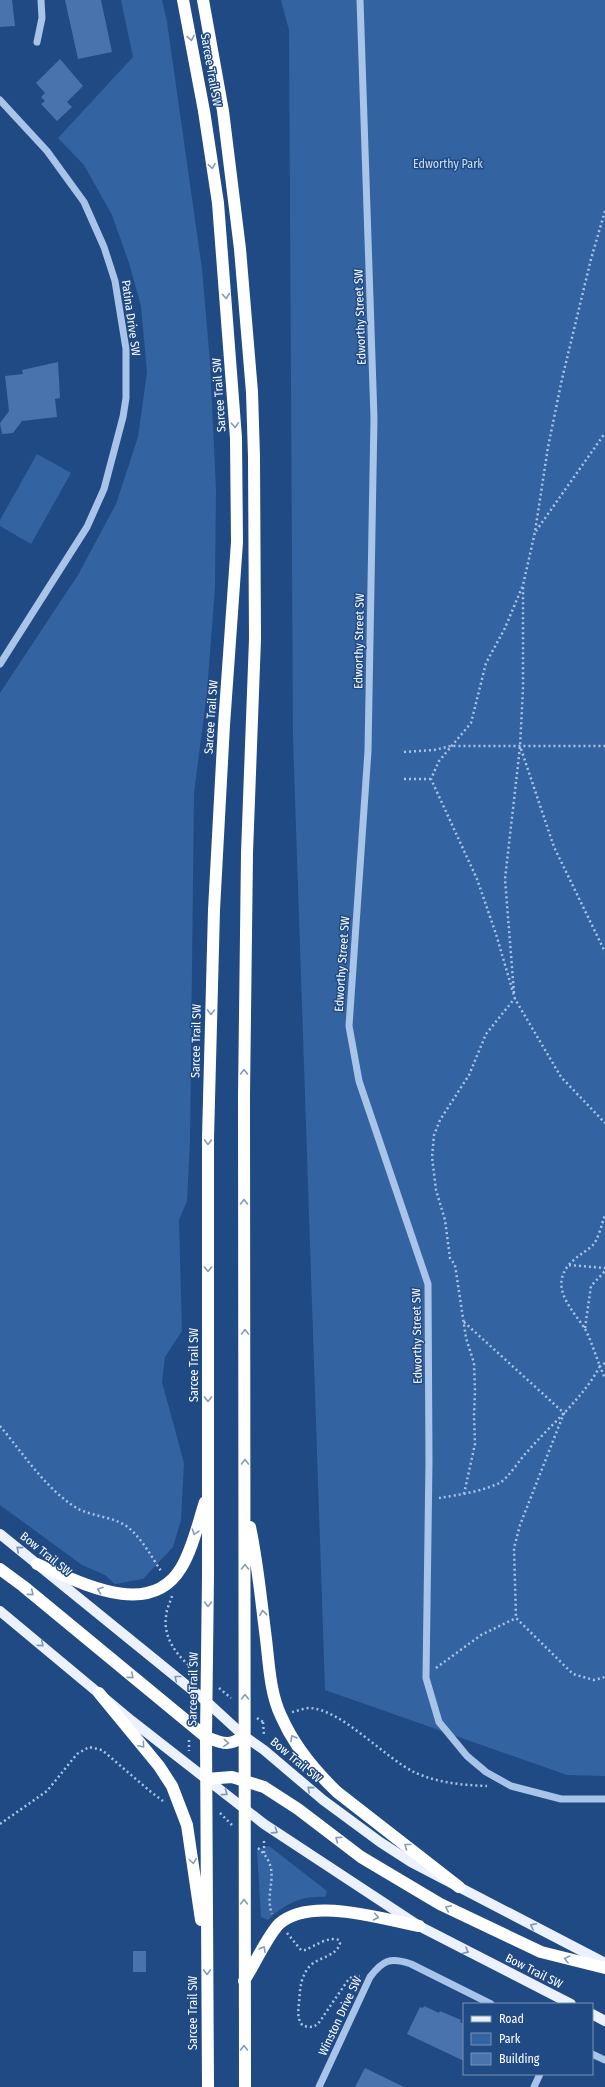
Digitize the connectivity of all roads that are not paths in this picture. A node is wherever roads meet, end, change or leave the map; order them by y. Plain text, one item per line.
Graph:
1 (41, 0) edge
2 (183, 0) edge
3 (202, 0) edge
4 (360, 0) edge
5 (37, 42) dead end
6 (0, 100) edge
7 (0, 664) edge
8 (208, 1495) junction
9 (245, 1501) junction
10 (0, 1534) edge
11 (37, 1564) junction
12 (0, 1569) edge
13 (0, 1611) edge
14 (99, 1693) junction
15 (207, 1702) junction
16 (244, 1736) junction
17 (206, 1737) junction
18 (206, 1780) junction
19 (244, 1780) junction
20 (605, 1799) edge
21 (244, 1807) junction
22 (459, 1887) junction
23 (419, 1926) junction
24 (206, 1933) junction
25 (605, 1963) edge
26 (605, 1968) edge
27 (244, 1982) junction
28 (489, 2003) edge
29 (569, 2003) edge
30 (593, 2015) edge
31 (605, 2021) edge
32 (593, 2054) edge
33 (605, 2060) edge
34 (540, 2075) edge
35 (208, 2087) edge
36 (245, 2087) edge
37 (319, 2087) edge
38 (534, 2087) edge

1 - 5 street
2 -> 8 highway, Sarcee Trail SW
9 -> 3 highway, Sarcee Trail SW
4 - 20 street, Edworthy Street SW
6 - 7 street, Patina Drive SW
8 -> 11 highway
8 -> 15 highway, Sarcee Trail SW
16 -> 9 highway, Sarcee Trail SW
22 -> 9 highway
11 -> 10 main road, Bow Trail SW
15 -> 11 main road, Bow Trail SW
12 -> 17 highway
13 -> 14 main road, Bow Trail SW
14 - 18 main road, Bow Trail SW
14 -> 24 highway
15 - 16 main road, Bow Trail SW
15 - 17 highway, Sarcee Trail SW
17 -> 16 highway
16 - 19 highway, Sarcee Trail SW
22 -> 16 main road, Bow Trail SW
17 - 18 highway, Sarcee Trail SW
18 - 19 highway
18 -> 21 main road, Bow Trail SW
18 - 24 highway, Sarcee Trail SW
19 - 21 highway, Sarcee Trail SW
26 -> 19 highway
21 -> 23 main road, Bow Trail SW
27 -> 21 highway, Sarcee Trail SW
25 -> 22 main road, Bow Trail SW
27 -> 23 highway
23 -> 29 main road, Bow Trail SW
24 -> 35 highway, Sarcee Trail SW
36 -> 27 highway, Sarcee Trail SW
28 - 37 street, Winston Drive SW
30 - 31 main road
32 - 33 street
34 - 38 street

